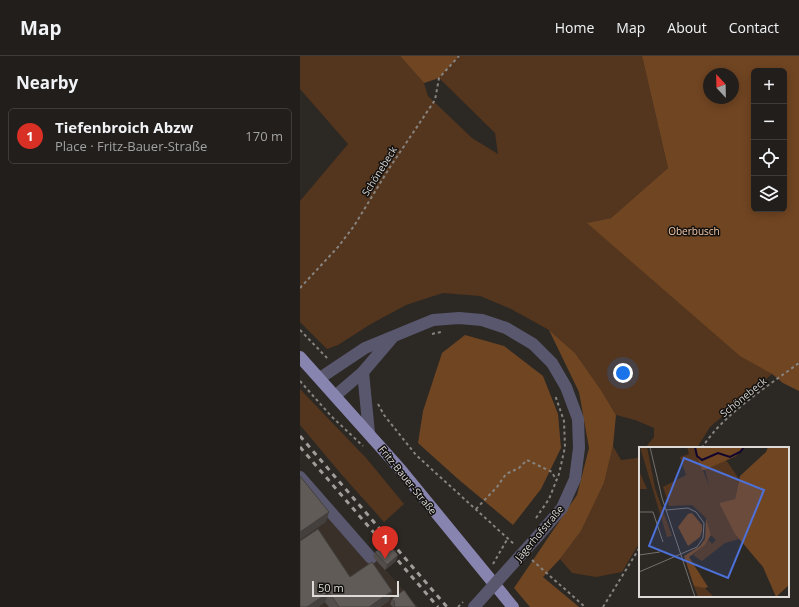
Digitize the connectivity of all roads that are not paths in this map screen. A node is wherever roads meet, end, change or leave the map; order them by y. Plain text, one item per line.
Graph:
1 (395, 335) junction
2 (300, 357) edge
3 (363, 372) junction
4 (320, 378) junction
5 (335, 396) junction
6 (369, 433) junction
7 (300, 477) edge
8 (370, 558) dead end
9 (474, 607) edge
10 (513, 607) edge

1 - 3 street, Jägerhofstraße
1 - 4 street, Jägerhofstraße
1 - 9 street, Jägerhofstraße, bridge
2 - 4 main road, Fritz-Bauer-Straße
3 - 5 street, Jägerhofstraße
3 - 6 street
4 - 5 main road, Fritz-Bauer-Straße
5 - 6 main road, Fritz-Bauer-Straße
6 - 10 main road, Fritz-Bauer-Straße
7 - 8 street

